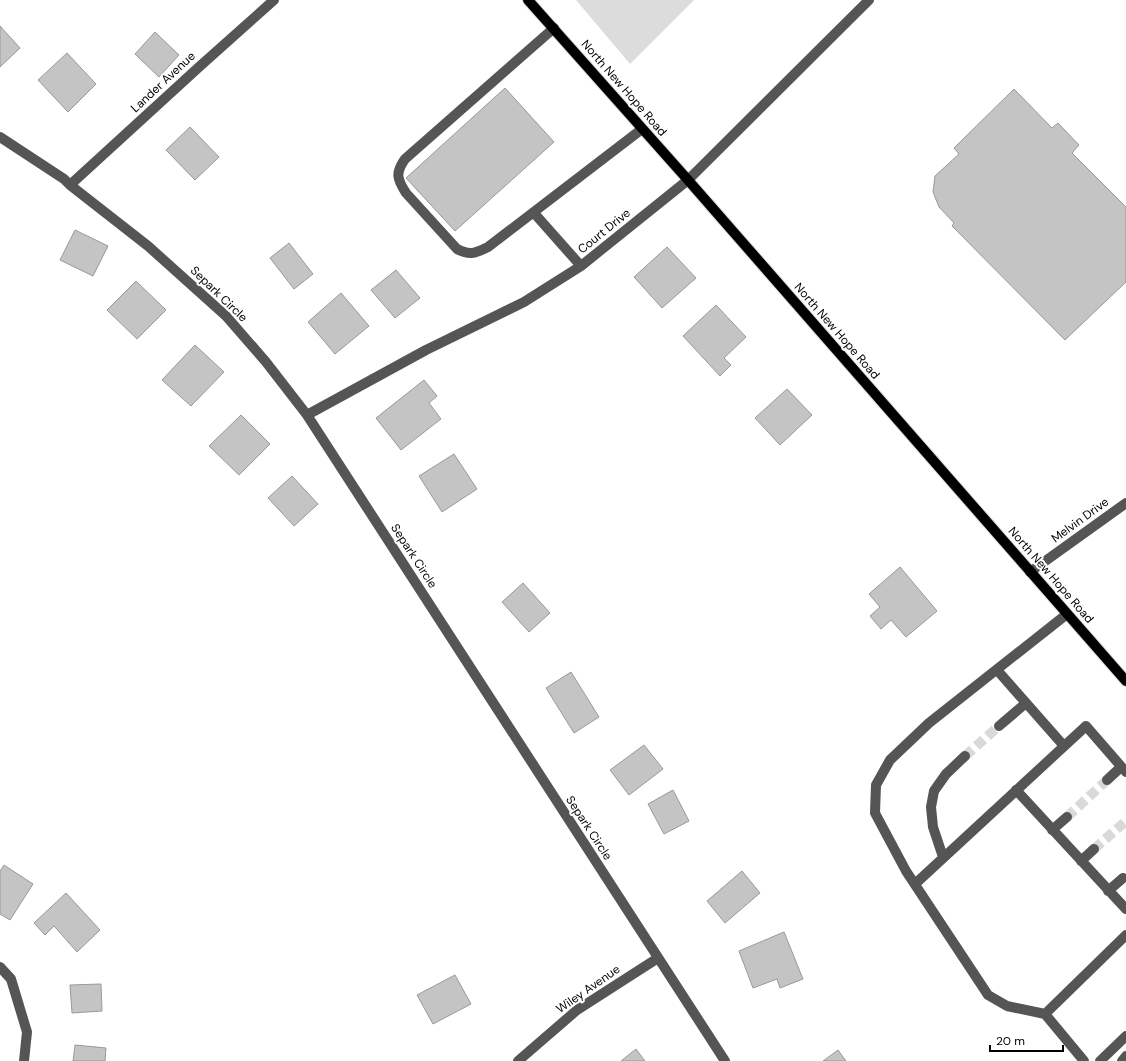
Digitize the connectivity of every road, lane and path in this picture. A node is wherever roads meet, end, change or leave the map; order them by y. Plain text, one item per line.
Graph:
1 (274, 0) edge
2 (528, 0) edge
3 (869, 0) edge
4 (554, 28) junction
5 (642, 129) junction
6 (0, 137) edge
7 (688, 180) junction
8 (70, 185) junction
9 (534, 213) junction
10 (581, 266) junction
11 (307, 415) junction
12 (1126, 503) edge
13 (1030, 572) junction
14 (1067, 614) junction
15 (997, 670) junction
16 (1126, 681) edge
17 (1026, 703) junction
18 (999, 726) tunnel mouth
19 (1064, 746) junction
20 (965, 756) tunnel mouth
21 (1124, 770) edge
22 (1107, 780) tunnel mouth
23 (1016, 790) junction
24 (1066, 817) tunnel mouth
25 (1052, 830) junction
26 (1094, 849) tunnel mouth
27 (943, 857) junction
28 (1081, 861) junction
29 (1123, 878) dead end
30 (915, 884) junction
31 (1108, 891) junction
32 (1126, 909) edge
33 (1126, 935) edge
34 (658, 958) junction
35 (0, 967) edge
36 (1045, 1014) junction
37 (1126, 1036) edge
38 (1126, 1056) edge
39 (24, 1061) edge
40 (518, 1061) edge
41 (725, 1061) edge
42 (1084, 1061) edge
43 (1100, 1061) edge
44 (1122, 1061) edge

1 - 8 street, Lander Avenue
2 - 4 main road, North New Hope Road
3 - 7 street, Court Drive
4 - 5 main road, North New Hope Road
4 - 9 street
5 - 7 main road, North New Hope Road
5 - 9 street
6 - 8 street, Separk Circle
7 - 10 street, Court Drive
7 - 13 main road, North New Hope Road
8 - 11 street, Separk Circle
9 - 10 street
10 - 11 street, Court Drive
11 - 34 street, Separk Circle
12 - 13 street, Melvin Drive
13 - 14 main road, North New Hope Road
14 - 15 street
14 - 16 main road, North New Hope Road
15 - 17 street
15 - 30 street
17 - 18 street
17 - 19 street
19 - 21 street
19 - 23 street
20 - 27 street
21 - 22 street
23 - 25 street
23 - 27 street
24 - 25 street
25 - 28 street
26 - 28 street
27 - 30 street
28 - 31 street
29 - 31 street
30 - 36 street
31 - 32 street
33 - 36 street
34 - 40 street, Wiley Avenue
34 - 41 street, Separk Circle
35 - 39 street
36 - 42 street
37 - 43 street
38 - 44 street

